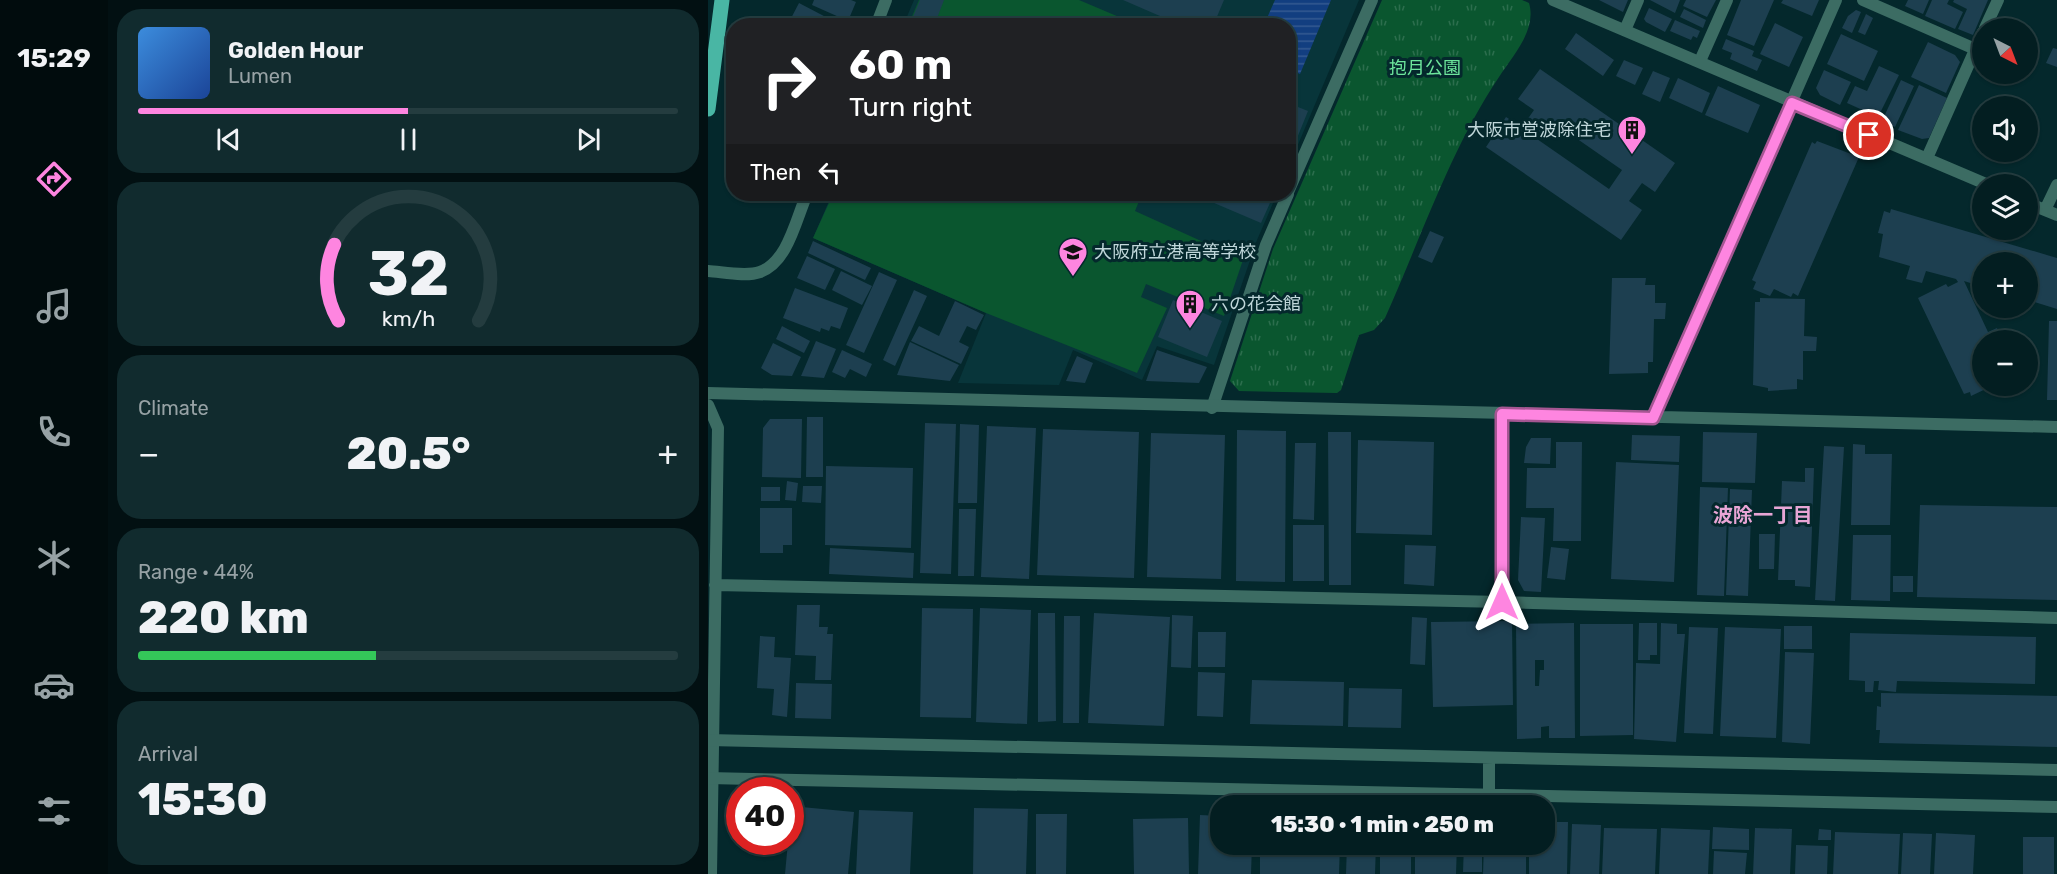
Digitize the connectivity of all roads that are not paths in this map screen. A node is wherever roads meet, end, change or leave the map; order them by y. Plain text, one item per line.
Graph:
1 (722, 0) edge
2 (886, 0) edge
3 (1372, 0) edge
4 (1553, 0) edge
5 (1638, 0) edge
6 (1727, 0) edge
7 (1836, 0) edge
8 (1863, 0) edge
9 (1998, 0) edge
10 (879, 18) edge
11 (1990, 18) edge
12 (1624, 30) junction
13 (1972, 47) edge
14 (1972, 58) edge
15 (1700, 61) junction
16 (1792, 103) junction
17 (708, 109) edge
18 (1927, 159) junction
19 (1296, 175) edge
20 (1972, 178) edge
21 (2057, 184) edge
22 (804, 201) edge
23 (1285, 201) edge
24 (2051, 213) edge
25 (708, 271) edge
26 (708, 393) edge
27 (708, 405) edge
28 (1212, 408) junction
29 (1502, 414) junction
30 (1653, 418) junction
31 (2057, 427) edge
32 (715, 585) junction
33 (1502, 602) junction
34 (2057, 618) edge
35 (710, 740) edge
36 (1489, 758) junction
37 (2057, 771) edge
38 (709, 778) edge
39 (1489, 794) junction
40 (2057, 807) edge
41 (711, 874) edge

1 - 17 main road
2 - 10 street
3 - 19 street
4 - 12 street
5 - 12 street
6 - 15 street
7 - 16 street
8 - 13 street
9 - 11 street
12 - 15 street
14 - 18 street
15 - 16 street
16 - 18 street
16 - 30 street
18 - 20 street
21 - 24 street
22 - 25 street
23 - 28 street
26 - 28 street
27 - 32 street
28 - 29 street
29 - 30 street
29 - 33 street
30 - 31 street
32 - 33 street
32 - 35 street
33 - 34 street
35 - 36 street
35 - 38 street
36 - 37 street
36 - 39 street
38 - 39 street
38 - 41 street
39 - 40 street

